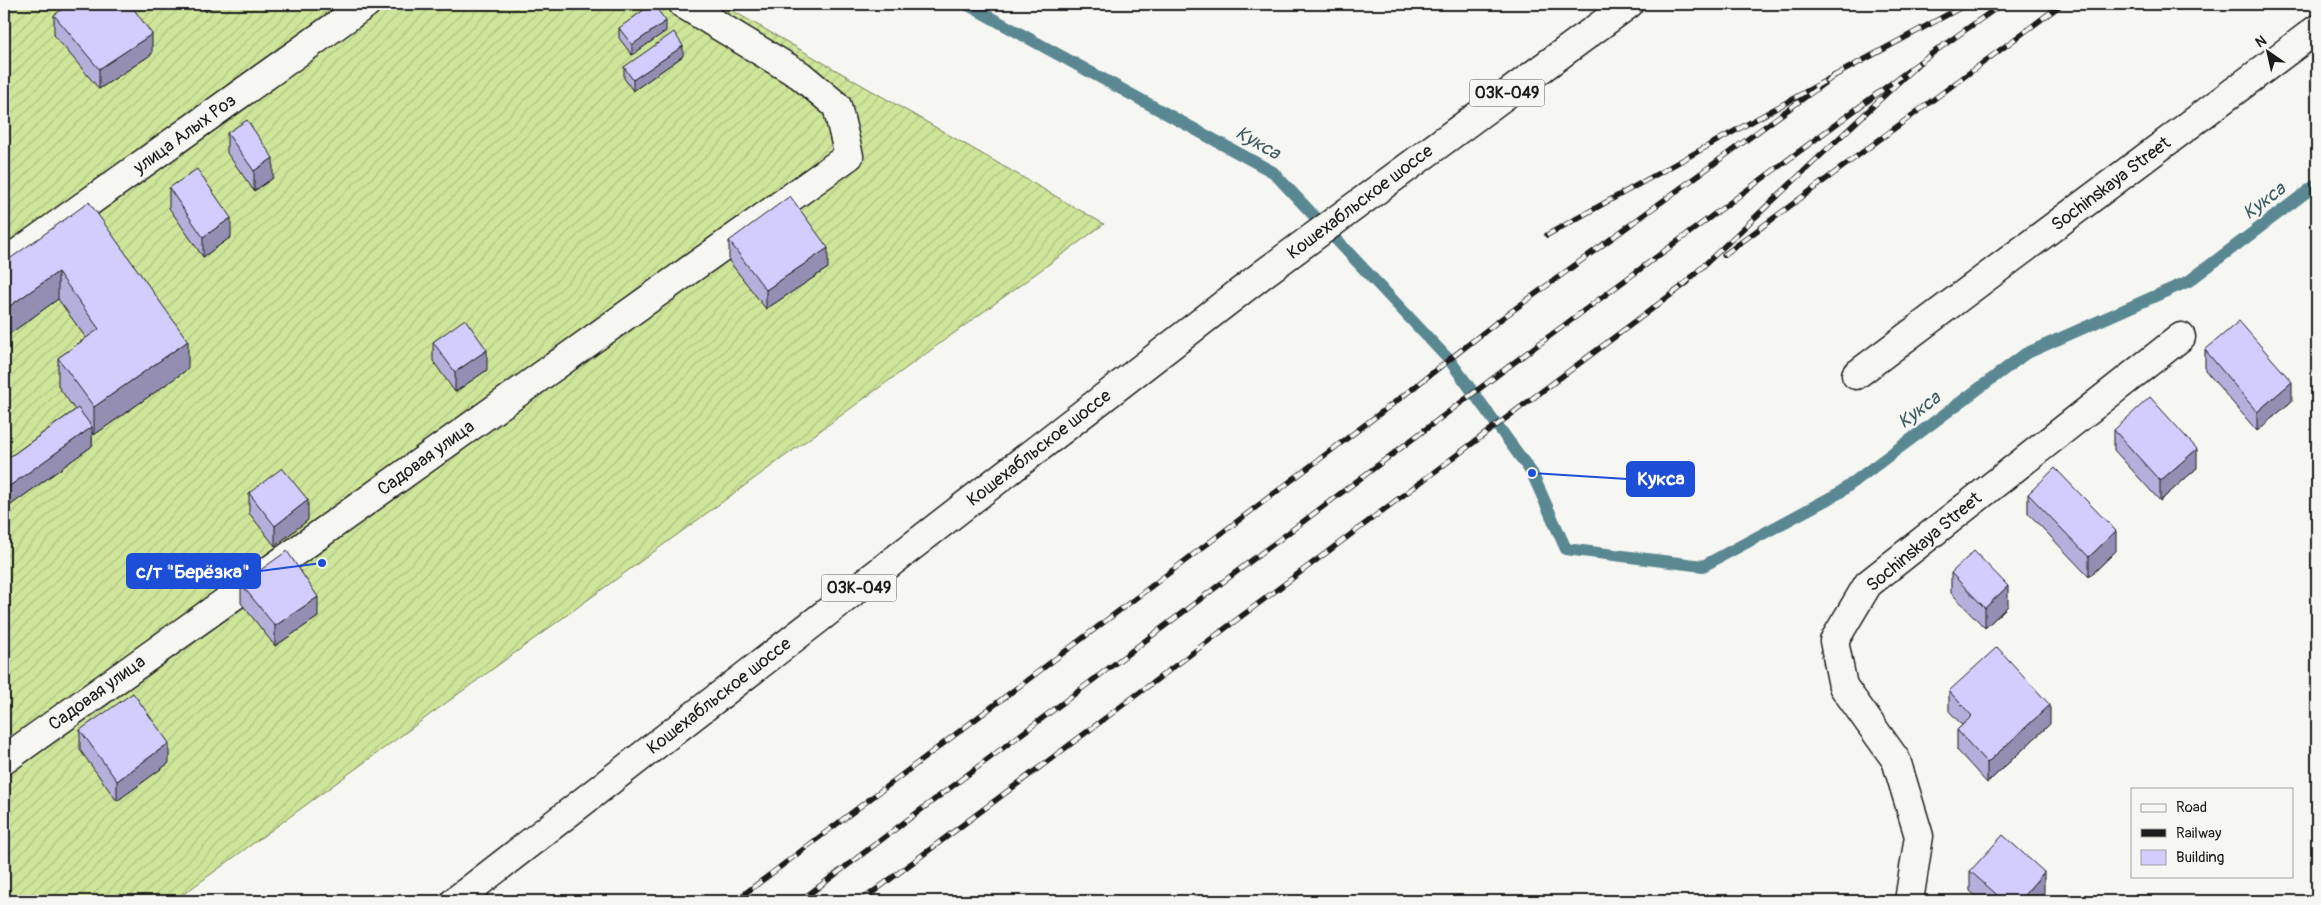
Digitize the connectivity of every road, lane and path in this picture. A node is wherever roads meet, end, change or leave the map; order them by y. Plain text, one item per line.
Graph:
1 (366, 4) edge
2 (683, 4) edge
3 (1629, 4) edge
4 (2317, 29) edge
5 (4, 263) edge
6 (2181, 337) dead end
7 (1856, 375) dead end
8 (4, 760) edge
9 (455, 901) edge
10 (1909, 901) edge

1 - 5 street, улица Алых Роз
2 - 8 street, Садовая улица
3 - 9 street, Кошехабльское шоссе / 03К-049
4 - 7 street, Sochinskaya Street
6 - 10 street, Sochinskaya Street

